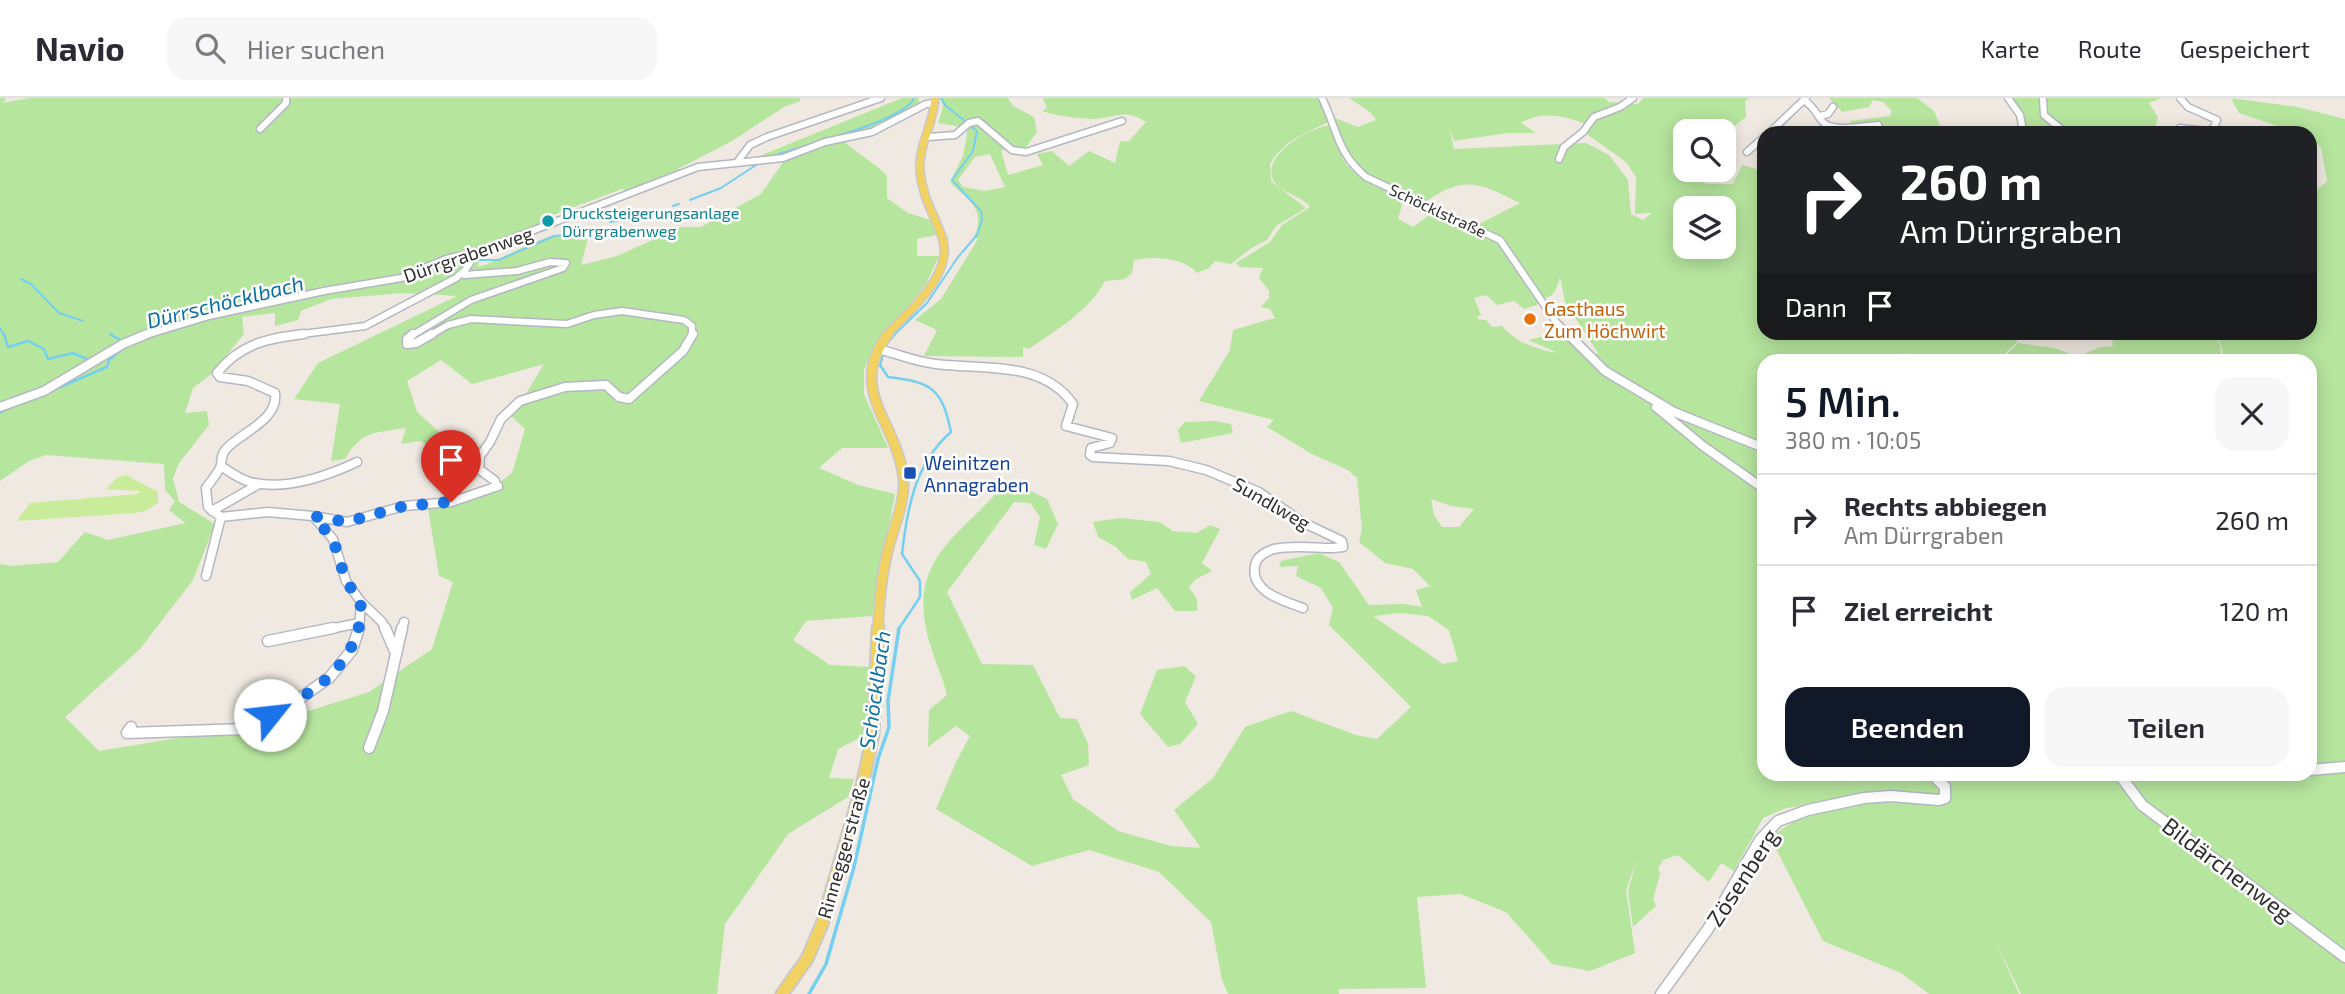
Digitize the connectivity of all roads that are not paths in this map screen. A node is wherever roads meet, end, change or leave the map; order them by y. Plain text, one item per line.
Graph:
1 (286, 98) edge
2 (881, 98) edge
3 (1322, 98) edge
4 (1633, 98) edge
5 (2008, 98) edge
6 (2043, 98) edge
7 (1805, 99) edge
8 (2181, 99) edge
9 (935, 100) edge
10 (1833, 107) dead end
11 (1820, 116) junction
12 (1122, 121) dead end
13 (1878, 125) dead end
14 (1776, 126) edge
15 (1828, 126) edge
16 (1854, 126) edge
17 (2023, 126) edge
18 (2057, 126) edge
19 (2214, 126) edge
20 (260, 129) dead end
21 (928, 137) junction
22 (1757, 143) edge
23 (1747, 152) dead end
24 (1559, 159) dead end
25 (738, 161) junction
26 (477, 252) junction
27 (464, 275) junction
28 (878, 349) junction
29 (1634, 391) junction
30 (0, 407) edge
31 (1757, 445) edge
32 (357, 462) dead end
33 (221, 466) junction
34 (261, 483) junction
35 (1757, 484) edge
36 (212, 511) junction
37 (313, 516) junction
38 (221, 517) junction
39 (206, 576) dead end
40 (361, 602) junction
41 (1303, 608) dead end
42 (404, 622) dead end
43 (359, 623) junction
44 (268, 641) dead end
45 (395, 651) junction
46 (131, 727) dead end
47 (369, 748) dead end
48 (2345, 767) edge
49 (2317, 769) edge
50 (1940, 781) edge
51 (2122, 781) edge
52 (2345, 957) edge
53 (782, 994) edge
54 (1661, 994) edge

1 - 20 street
2 - 25 street
3 - 29 street, Schöcklstraße
4 - 24 street
5 - 17 street
6 - 18 street
7 - 11 street
7 - 14 street
8 - 19 street
9 - 21 main road, Rinneggerstraße
9 - 25 street, Dürrgrabenweg
10 - 11 street
11 - 15 street
12 - 21 street
13 - 16 street
21 - 28 main road, Rinneggerstraße
22 - 23 street
25 - 26 street, Dürrgrabenweg
26 - 27 street
26 - 30 street, Dürrgrabenweg
27 - 33 street
27 - 37 street
28 - 41 street, Sundlweg
28 - 53 main road, Rinneggerstraße
29 - 31 street
29 - 35 street
32 - 34 street
33 - 34 street
33 - 36 street
34 - 36 street
36 - 38 street
37 - 38 street
37 - 40 street
38 - 39 street
40 - 43 street
40 - 45 street
42 - 45 street
43 - 44 street
43 - 46 street
45 - 47 street
48 - 49 street
50 - 54 street, Zösenberg
51 - 52 street, Bildärchenweg

